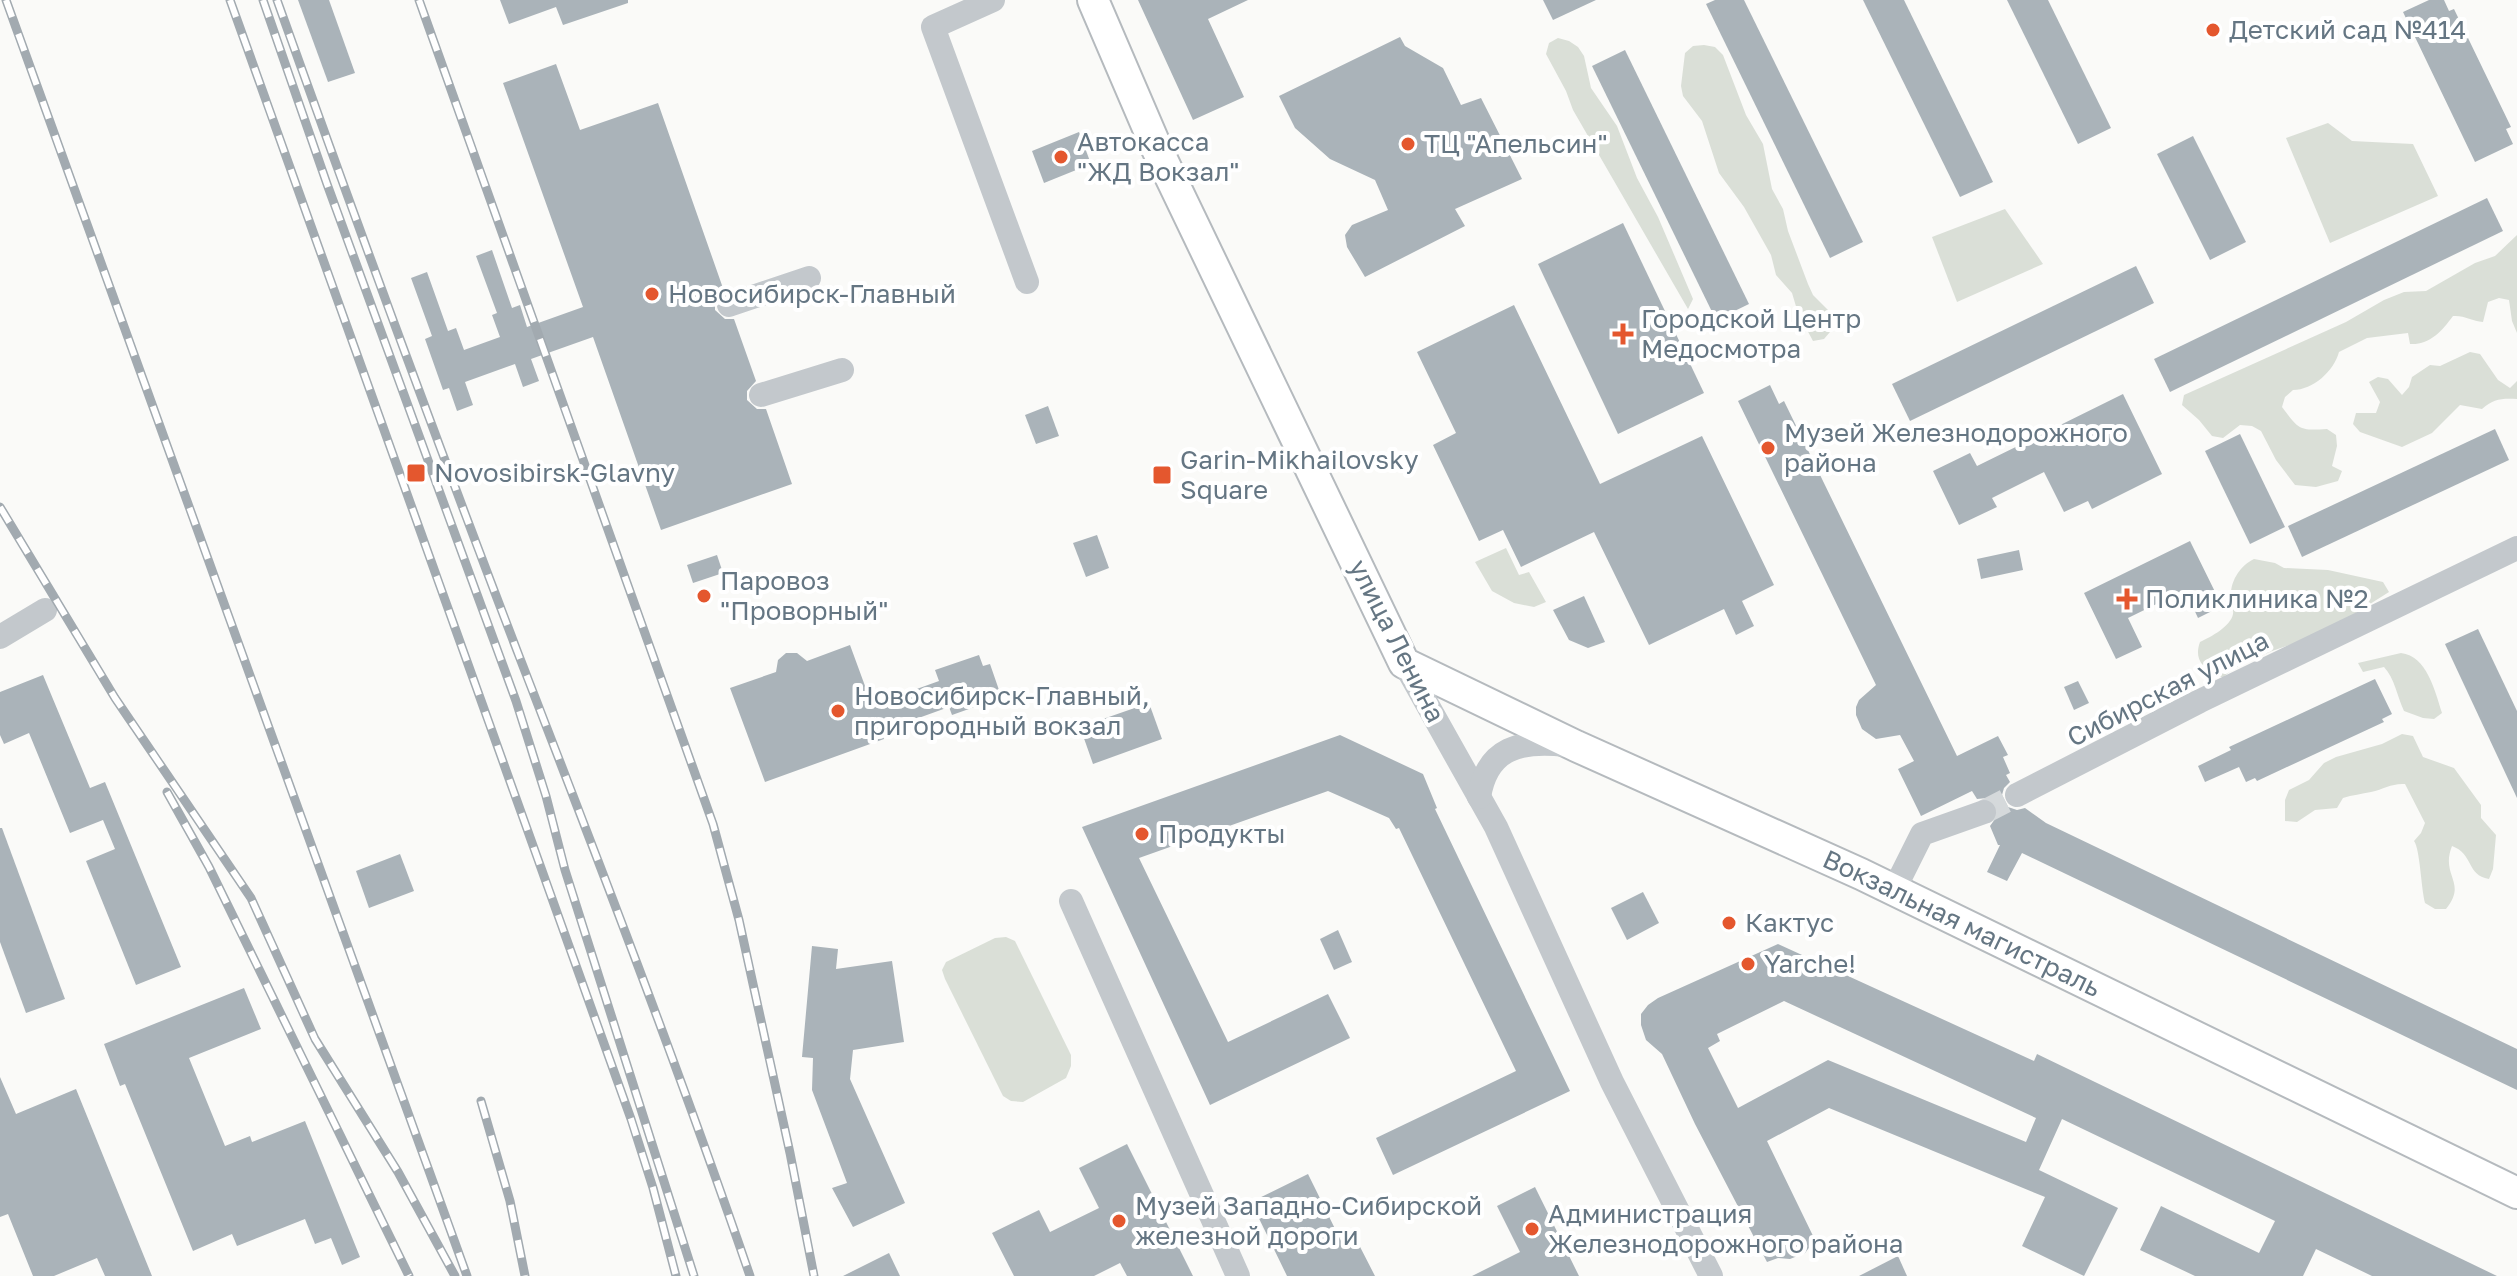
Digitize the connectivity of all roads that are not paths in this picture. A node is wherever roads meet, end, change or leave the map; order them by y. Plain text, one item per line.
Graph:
1 (993, 0) edge
2 (1093, 0) edge
3 (809, 278) dead end
4 (1027, 282) dead end
5 (729, 305) dead end
6 (842, 370) dead end
7 (761, 395) dead end
8 (2517, 548) edge
9 (45, 610) dead end
10 (0, 637) edge
11 (1404, 663) junction
12 (1576, 746) junction
13 (2017, 795) tunnel mouth
14 (1479, 797) junction
15 (1984, 812) tunnel mouth
16 (1894, 890) junction
17 (1071, 901) dead end
18 (2517, 1193) edge
19 (1238, 1276) edge
20 (1711, 1276) edge

1 - 4 street
2 - 11 main road, улица Ленина
3 - 5 street
6 - 7 street
8 - 13 street, Сибирская улица
9 - 10 street
11 - 12 main road, Вокзальная магистраль
11 - 14 street, улица Ленина
12 - 14 street
12 - 16 main road, Вокзальная магистраль
14 - 20 street, улица Ленина
15 - 16 street
16 - 18 main road, Вокзальная магистраль
17 - 19 street

